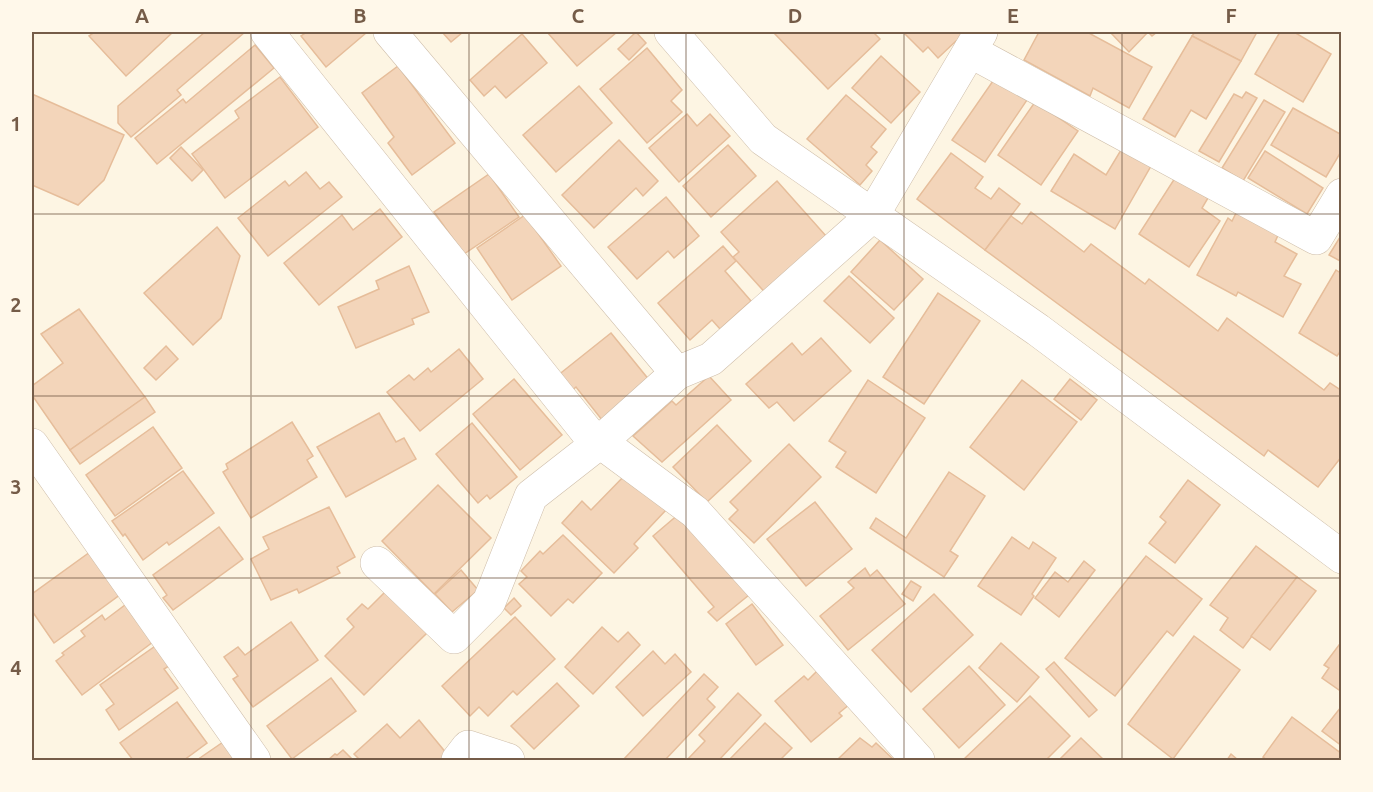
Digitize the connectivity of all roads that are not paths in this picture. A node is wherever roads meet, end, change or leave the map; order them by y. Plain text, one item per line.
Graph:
1 (267, 32) edge
2 (390, 32) edge
3 (671, 32) edge
4 (976, 41) edge
5 (1341, 195) edge
6 (872, 216) junction
7 (677, 373) junction
8 (600, 442) junction
9 (32, 446) edge
10 (1341, 557) edge
11 (377, 563) dead end
12 (254, 760) edge
13 (458, 760) edge
14 (508, 760) edge
15 (918, 760) edge

1 - 8 street
2 - 7 street
3 - 6 street
4 - 5 street
4 - 6 street
6 - 7 street
6 - 10 street
7 - 8 street
8 - 11 street
8 - 15 street
9 - 12 street
13 - 14 street

